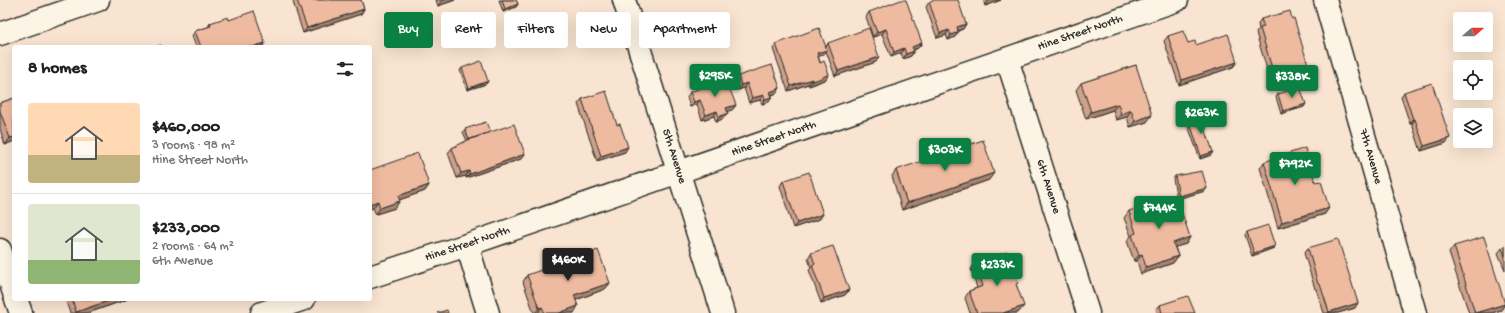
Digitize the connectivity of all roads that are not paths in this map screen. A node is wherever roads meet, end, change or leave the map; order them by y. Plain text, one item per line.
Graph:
1 (98, 0) edge
2 (624, 0) edge
3 (1177, 0) edge
4 (1325, 0) edge
5 (0, 34) edge
6 (1007, 59) junction
7 (678, 172) junction
8 (467, 245) junction
9 (0, 250) edge
10 (372, 276) edge
11 (12, 287) edge
12 (17, 301) edge
13 (298, 301) edge
14 (21, 313) edge
15 (262, 313) edge
16 (488, 313) edge
17 (722, 313) edge
18 (1088, 313) edge
19 (1415, 313) edge

1 - 5 street
2 - 7 street, 5th Avenue
3 - 6 street, Hine Street North
4 - 19 street, 7th Avenue
6 - 7 street, Hine Street North
6 - 18 street, 6th Avenue
7 - 8 street, Hine Street North
7 - 17 street, 5th Avenue
8 - 10 street, Hine Street North
8 - 16 street
9 - 11 street
12 - 14 street
13 - 15 street

